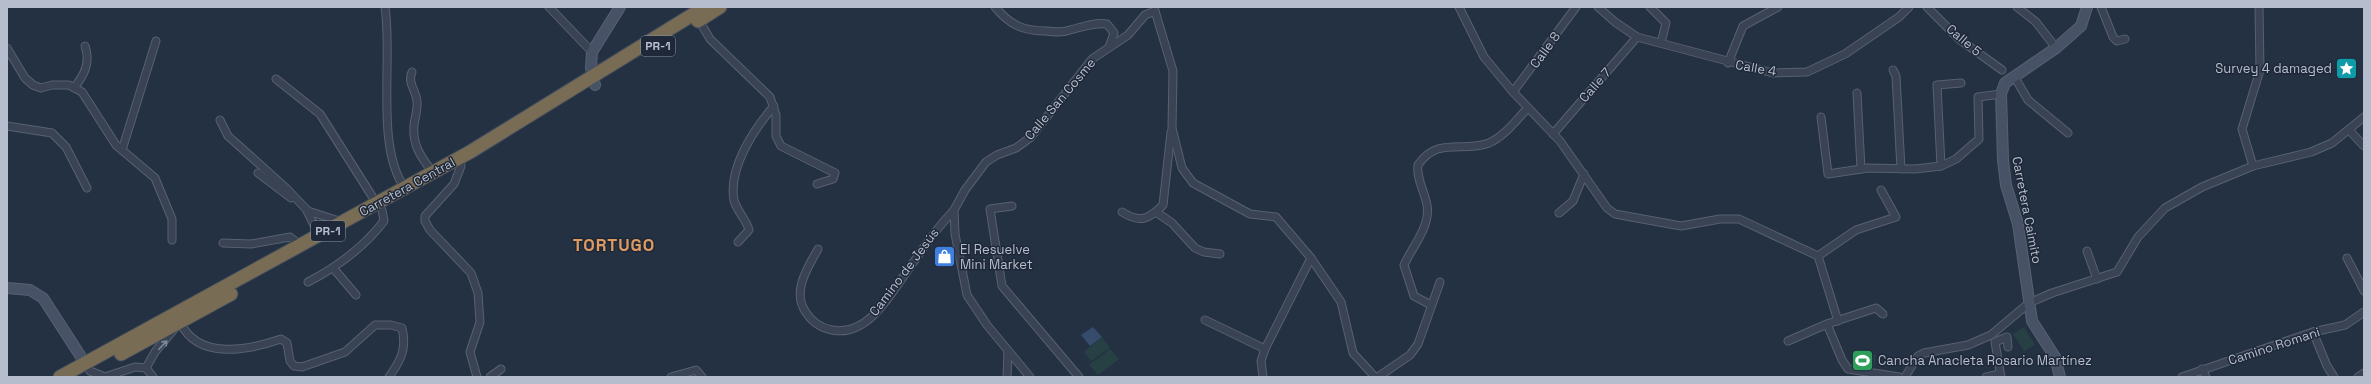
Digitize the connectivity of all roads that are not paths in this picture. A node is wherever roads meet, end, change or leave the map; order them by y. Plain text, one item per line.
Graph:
1 (385, 7) edge
2 (549, 7) edge
3 (620, 7) edge
4 (705, 7) edge
5 (720, 7) edge
6 (995, 7) edge
7 (1460, 7) edge
8 (1576, 7) edge
9 (1598, 7) edge
10 (1650, 7) edge
11 (1778, 7) edge
12 (1909, 7) edge
13 (1927, 7) edge
14 (2017, 7) edge
15 (2086, 7) edge
16 (2101, 7) edge
17 (2259, 7) edge
18 (1156, 9) edge
19 (699, 20) junction
20 (1638, 37) junction
21 (2125, 39) dead end
22 (156, 41) dead end
23 (1661, 43) junction
24 (85, 46) dead end
25 (1109, 48) junction
26 (2056, 48) junction
27 (592, 52) junction
28 (8, 54) edge
29 (1728, 62) junction
30 (1893, 70) dead end
31 (2002, 70) dead end
32 (412, 72) dead end
33 (2014, 76) junction
34 (276, 79) dead end
35 (594, 81) junction
36 (1961, 83) dead end
37 (74, 88) junction
38 (1513, 92) junction
39 (1858, 93) dead end
40 (2001, 94) junction
41 (774, 106) junction
42 (1528, 108) junction
43 (1821, 117) dead end
44 (2364, 117) edge
45 (220, 120) dead end
46 (7, 126) edge
47 (1172, 128) junction
48 (2349, 130) junction
49 (2068, 133) dead end
50 (1553, 134) junction
51 (2364, 146) edge
52 (122, 150) junction
53 (459, 162) junction
54 (1941, 166) junction
55 (2253, 166) junction
56 (1861, 169) junction
57 (1901, 169) junction
58 (258, 173) dead end
59 (432, 173) junction
60 (1584, 174) junction
61 (817, 184) dead end
62 (86, 188) dead end
63 (405, 188) junction
64 (1880, 190) dead end
65 (1012, 206) dead end
66 (380, 207) junction
67 (954, 210) junction
68 (308, 211) junction
69 (1122, 212) dead end
70 (1156, 212) junction
71 (1559, 213) dead end
72 (344, 222) junction
73 (319, 235) junction
74 (172, 240) dead end
75 (738, 242) dead end
76 (222, 243) dead end
77 (300, 246) junction
78 (818, 249) dead end
79 (2087, 251) dead end
80 (1220, 254) dead end
81 (1818, 256) junction
82 (1311, 258) junction
83 (2347, 258) dead end
84 (334, 269) junction
85 (2097, 279) junction
86 (308, 282) dead end
87 (1440, 282) dead end
88 (7, 288) edge
89 (2364, 291) edge
90 (356, 295) dead end
91 (2029, 303) junction
92 (1431, 305) junction
93 (2364, 312) edge
94 (1883, 314) dead end
95 (1205, 320) dead end
96 (1838, 321) junction
97 (180, 322) junction
98 (1827, 324) junction
99 (2313, 332) junction
100 (1788, 341) dead end
101 (2008, 347) dead end
102 (1265, 349) junction
103 (1008, 351) junction
104 (87, 367) junction
105 (146, 368) junction
106 (502, 369) dead end
107 (2202, 369) junction
108 (2364, 373) edge
109 (2000, 376) edge
110 (60, 377) edge
111 (78, 377) edge
112 (153, 377) edge
113 (389, 377) edge
114 (478, 377) edge
115 (490, 377) edge
116 (671, 377) edge
117 (702, 377) edge
118 (1007, 377) edge
119 (1030, 377) edge
120 (1079, 377) edge
121 (1263, 377) edge
122 (1377, 377) edge
123 (1899, 377) edge
124 (1904, 377) edge
125 (1986, 377) edge
126 (2060, 377) edge
127 (2182, 377) edge
128 (2206, 377) edge
129 (2334, 377) edge
130 (2358, 377) edge

1 - 63 street
2 - 27 street
3 - 27 street
4 - 35 highway, Carretera Central / PR-1
5 - 19 highway, Carretera Central / PR-1
6 - 25 street
7 - 38 street
8 - 38 street, Calle 8
9 - 20 street, Calle 4
10 - 23 street
11 - 29 street
12 - 29 street, Calle 4
13 - 31 street, Calle 5
14 - 26 street
15 - 26 street
16 - 21 street
17 - 55 street
18 - 25 street, Calle San Cosme
18 - 47 street
19 - 35 highway, Carretera Central / PR-1
19 - 41 street
20 - 23 street, Calle 4
20 - 50 street, Calle 7
22 - 52 street
23 - 29 street, Calle 4
24 - 37 street
25 - 67 street, Calle San Cosme
26 - 33 street
27 - 35 street
28 - 37 street
30 - 57 street
32 - 59 street
33 - 40 street
33 - 49 street
34 - 66 street
35 - 53 highway, Carretera Central / PR-1
36 - 54 street
37 - 52 street
38 - 42 street
39 - 56 street
40 - 54 street
40 - 91 street, Carretera Caimito
41 - 61 street
41 - 75 street
42 - 50 street
42 - 92 street
43 - 56 street
44 - 48 street
45 - 68 street
46 - 62 street
47 - 70 street
47 - 82 street
48 - 51 street
48 - 55 street
50 - 60 street
52 - 74 street
53 - 59 highway, Carretera Central / PR-1
53 - 66 highway, Carretera Central / PR-1
53 - 114 street
54 - 57 street
55 - 85 street
56 - 57 street
58 - 68 street
59 - 63 highway, Carretera Central / PR-1
60 - 71 street
60 - 81 street
63 - 66 highway, Carretera Central / PR-1
64 - 81 street
65 - 120 street
66 - 72 highway, Carretera Central / PR-1
66 - 84 street
66 - 97 highway, Carretera Central / PR-1
67 - 78 street, Camino de Jesús
67 - 103 street
68 - 72 street
68 - 73 street
69 - 70 street
70 - 80 street
72 - 73 highway, Carretera Central / PR-1
73 - 77 highway, Carretera Central / PR-1
76 - 77 street
77 - 104 highway, Carretera Central / PR-1
79 - 85 street
81 - 96 street
82 - 102 street
82 - 122 street
83 - 89 street
84 - 86 street
84 - 90 street
85 - 91 street
87 - 92 street
88 - 104 street
91 - 124 street
91 - 126 street, Carretera Caimito
92 - 122 street
93 - 99 street, Camino Romani
94 - 96 street
95 - 102 street
96 - 98 street
97 - 104 highway, Carretera Central / PR-1
105 -> 97 street
97 - 113 street
98 - 100 street
98 - 123 street
99 - 107 street, Camino Romani
99 - 129 street
101 - 109 street
102 - 121 street
103 - 118 street
103 - 119 street
104 - 105 street
104 - 110 highway, Carretera Central / PR-1
104 - 111 highway, Carretera Central / PR-1
105 - 112 street
106 - 115 street
107 - 127 street, Camino Romani
107 - 128 street
108 - 130 street
109 - 125 street
116 - 117 street

